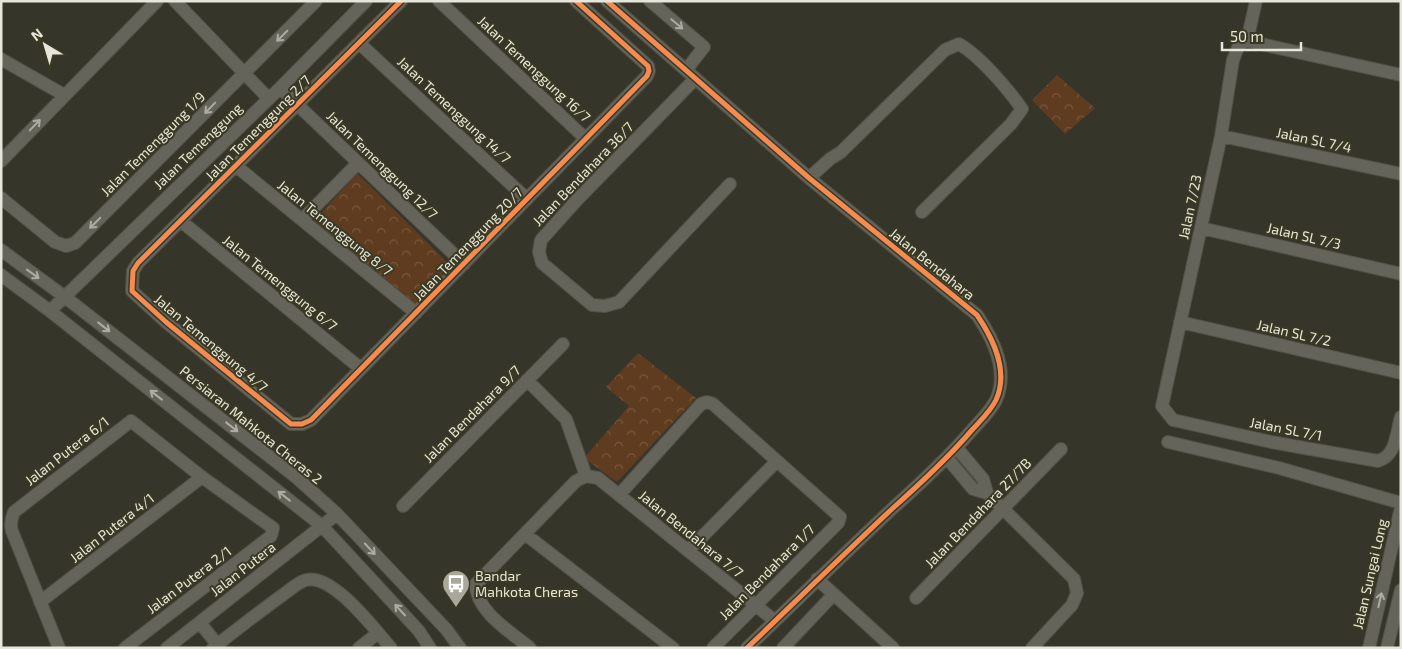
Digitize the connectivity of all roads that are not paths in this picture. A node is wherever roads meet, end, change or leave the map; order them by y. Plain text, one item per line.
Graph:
1 (157, 1) edge
2 (175, 1) edge
3 (316, 1) edge
4 (366, 1) edge
5 (401, 1) edge
6 (439, 1) edge
7 (576, 1) edge
8 (607, 1) edge
9 (650, 1) edge
10 (1256, 1) edge
11 (1247, 41) junction
12 (359, 43) junction
13 (1, 59) edge
14 (244, 73) junction
15 (691, 74) junction
16 (1401, 75) edge
17 (280, 88) junction
18 (64, 95) junction
19 (269, 99) junction
20 (298, 104) junction
21 (1221, 136) junction
22 (586, 138) junction
23 (1, 161) edge
24 (358, 162) junction
25 (236, 166) junction
26 (1401, 174) edge
27 (812, 181) junction
28 (730, 184) dead end
29 (1, 198) edge
30 (527, 199) junction
31 (922, 212) dead end
32 (302, 220) junction
33 (181, 221) junction
34 (1201, 228) junction
35 (1, 250) edge
36 (464, 264) junction
37 (133, 270) joint
38 (1401, 274) edge
39 (1, 275) edge
40 (65, 297) junction
41 (50, 311) junction
42 (416, 313) junction
43 (1180, 322) junction
44 (564, 344) dead end
45 (360, 368) junction
46 (1401, 373) edge
47 (527, 380) junction
48 (1401, 417) edge
49 (1173, 420) joint
50 (291, 424) joint
51 (1168, 442) dead end
52 (957, 448) junction
53 (1061, 449) dead end
54 (947, 458) junction
55 (777, 460) junction
56 (586, 476) junction
57 (202, 477) junction
58 (987, 492) junction
59 (619, 495) junction
60 (1401, 503) edge
61 (403, 506) dead end
62 (1401, 507) edge
63 (1003, 508) junction
64 (337, 514) junction
65 (322, 526) junction
66 (525, 534) junction
67 (271, 536) joint
68 (688, 550) junction
69 (817, 579) junction
70 (1401, 590) edge
71 (834, 594) junction
72 (916, 598) dead end
73 (40, 602) junction
74 (755, 605) junction
75 (774, 621) junction
76 (200, 623) junction
77 (378, 633) junction
78 (215, 646) edge
79 (59, 648) edge
80 (125, 648) edge
81 (167, 648) edge
82 (359, 648) edge
83 (390, 648) edge
84 (430, 648) edge
85 (460, 648) edge
86 (530, 648) edge
87 (673, 648) edge
88 (713, 648) edge
89 (748, 648) edge
90 (783, 648) edge
91 (893, 648) edge
92 (1032, 648) edge
93 (1369, 648) edge
94 (1387, 648) edge

1 - 18 street
2 - 14 street
3 -> 14 street, Jalan Temenggung 1/9
4 - 17 street, Jalan Temenggung
5 - 12 street, Jalan Temenggung 2/7
6 - 22 street, Jalan Temenggung 16/7
7 - 22 street, Jalan Temenggung 20/7
8 - 15 street, Jalan Bendahara
9 -> 15 street, Jalan Bendahara 36/7
10 - 11 street, Jalan 7/23
11 - 16 street
11 - 21 street, Jalan 7/23
12 - 20 street, Jalan Temenggung 2/7
12 - 30 street, Jalan Temenggung 14/7
13 - 18 street
14 - 19 street
14 -> 29 street, Jalan Temenggung 1/9
15 - 27 street, Jalan Bendahara
15 - 28 street, Jalan Bendahara 36/7
17 - 19 street, Jalan Temenggung
17 - 20 street, Jalan Temenggung 12/7
23 -> 18 street
19 - 40 street, Jalan Temenggung
20 - 24 street, Jalan Temenggung 12/7
20 - 25 street, Jalan Temenggung 2/7
21 - 26 street, Jalan SL 7/4
21 - 34 street, Jalan 7/23
22 - 30 street, Jalan Temenggung 20/7
24 - 32 street
24 - 36 street, Jalan Temenggung 12/7
25 - 32 street, Jalan Temenggung 8/7
25 - 33 street, Jalan Temenggung 2/7
27 - 31 street
27 - 52 street, Jalan Bendahara
30 - 36 street, Jalan Temenggung 20/7
32 - 42 street, Jalan Temenggung 8/7
33 - 37 street, Jalan Temenggung 2/7
33 - 45 street, Jalan Temenggung 6/7
34 - 38 street, Jalan SL 7/3
34 - 43 street, Jalan 7/23
35 -> 40 street, Persiaran Mahkota Cheras 2
36 - 42 street, Jalan Temenggung 20/7
37 - 50 street, Jalan Temenggung 4/7
39 - 41 street
40 - 41 street, Jalan Temenggung
40 -> 64 street, Persiaran Mahkota Cheras 2
65 -> 41 street
42 - 45 street, Jalan Temenggung 20/7
43 - 46 street, Jalan SL 7/2
43 - 49 street, Jalan 7/23
44 - 47 street, Jalan Bendahara 9/7
45 - 50 street, Jalan Temenggung 20/7
47 - 56 street
47 - 61 street, Jalan Bendahara 9/7
48 - 49 street, Jalan SL 7/1
51 - 60 street
52 - 54 street, Jalan Bendahara
52 - 58 street
53 - 63 street, Jalan Bendahara 27/7B
54 - 58 street
54 - 69 street, Jalan Bendahara
55 - 59 street
55 - 68 street
55 - 74 street, Jalan Bendahara 1/7
56 - 59 street, Jalan Bendahara 7/7
56 - 66 street
57 - 67 street, Jalan Putera 6/1
57 - 73 street, Jalan Putera 4/1
57 - 73 street, Jalan Putera 6/1
58 - 63 street
59 - 68 street, Jalan Bendahara 7/7
93 -> 62 street, Jalan Sungai Long
63 - 72 street, Jalan Bendahara 27/7B
63 - 92 street
64 - 65 street, Jalan Putera
64 -> 85 street, Persiaran Mahkota Cheras 2
65 - 76 street, Jalan Putera
84 -> 65 street
66 - 86 street
66 - 87 street
67 - 80 street, Jalan Putera 2/1
68 - 74 street, Jalan Bendahara 7/7
69 - 71 street
69 - 75 street, Jalan Bendahara
70 - 94 street
71 - 90 street
71 - 91 street
73 - 79 street, Jalan Putera 6/1
74 - 75 street, Jalan Bendahara 7/7
74 - 88 street, Jalan Bendahara 1/7
75 - 89 street, Jalan Bendahara
76 - 78 street
76 - 81 street, Jalan Putera
77 - 78 street
77 - 82 street
77 - 83 street

